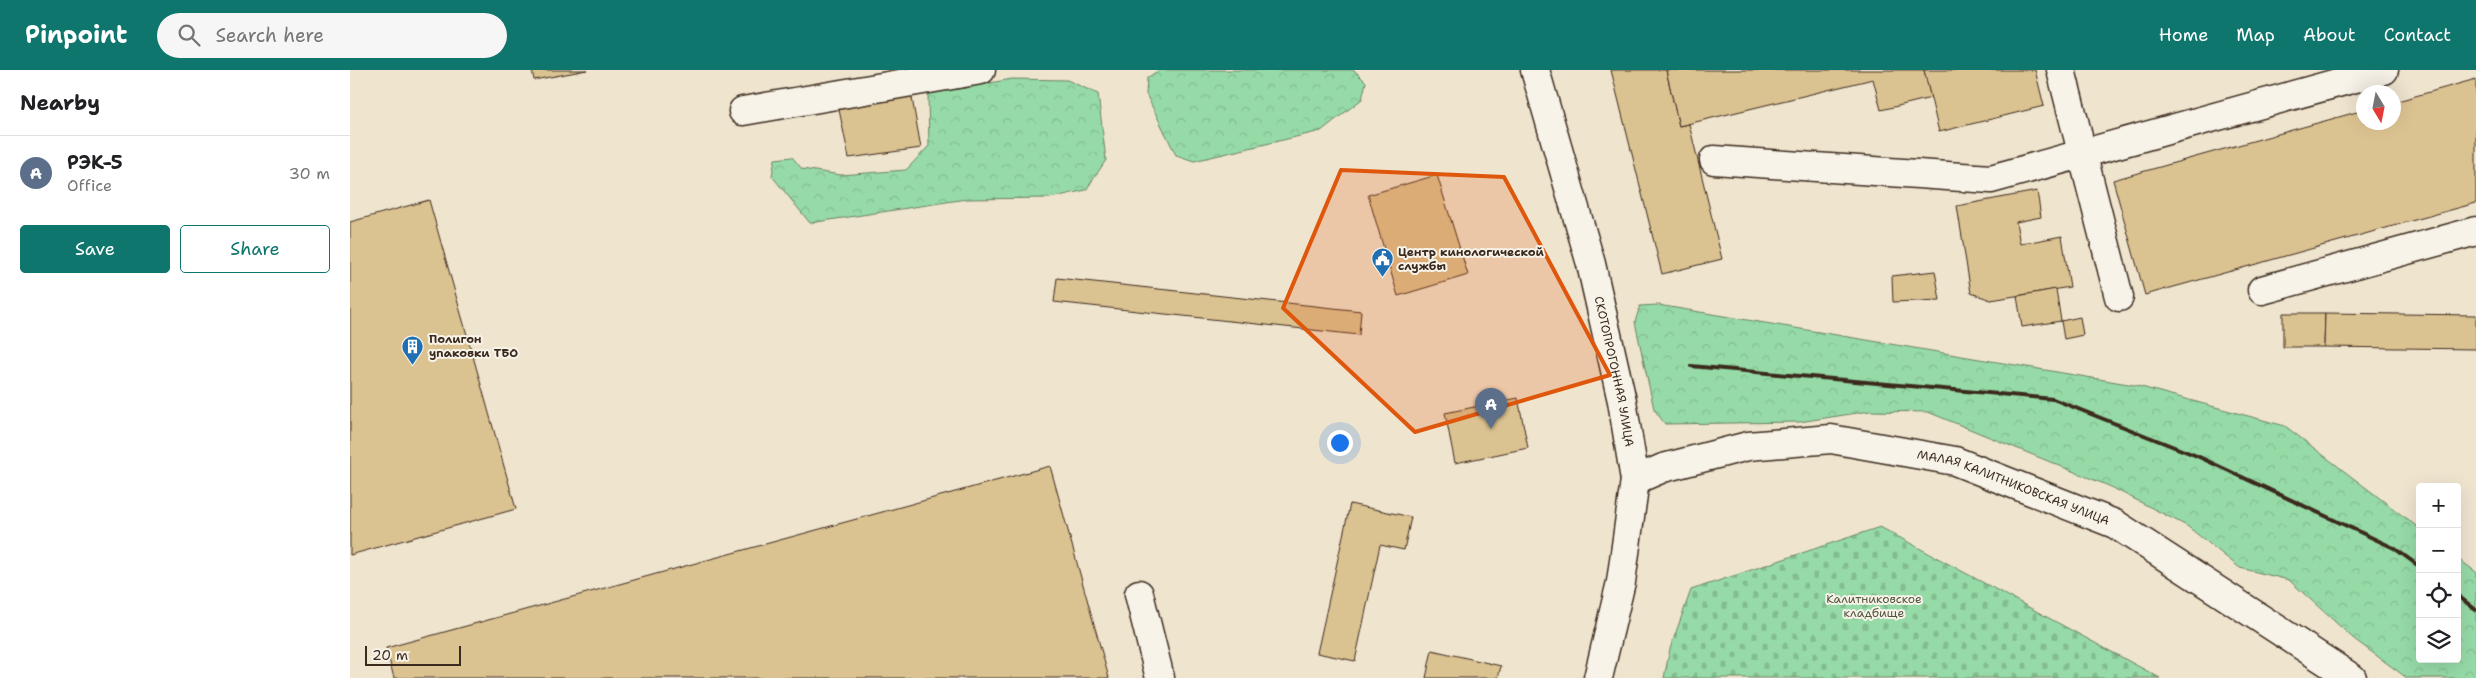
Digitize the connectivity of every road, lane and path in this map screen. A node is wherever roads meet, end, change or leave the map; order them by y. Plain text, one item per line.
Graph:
1 (981, 70) edge
2 (1535, 70) edge
3 (2061, 70) edge
4 (2384, 70) edge
5 (743, 111) dead end
6 (2082, 154) junction
7 (1714, 160) dead end
8 (2476, 231) edge
9 (2262, 290) dead end
10 (2119, 297) dead end
11 (1635, 480) junction
12 (1138, 594) dead end
13 (1160, 678) edge
14 (1598, 678) edge
15 (2352, 678) edge

1 - 5 street
2 - 11 street, СКОТОПРОГОННАЯ УЛИЦА
3 - 6 street
4 - 6 street
6 - 7 street
6 - 10 street
8 - 9 street
11 - 14 street, СКОТОПРОГОННАЯ УЛИЦА
11 - 15 street, МАЛАЯ КАЛИТНИКОВСКАЯ УЛИЦА
12 - 13 street

